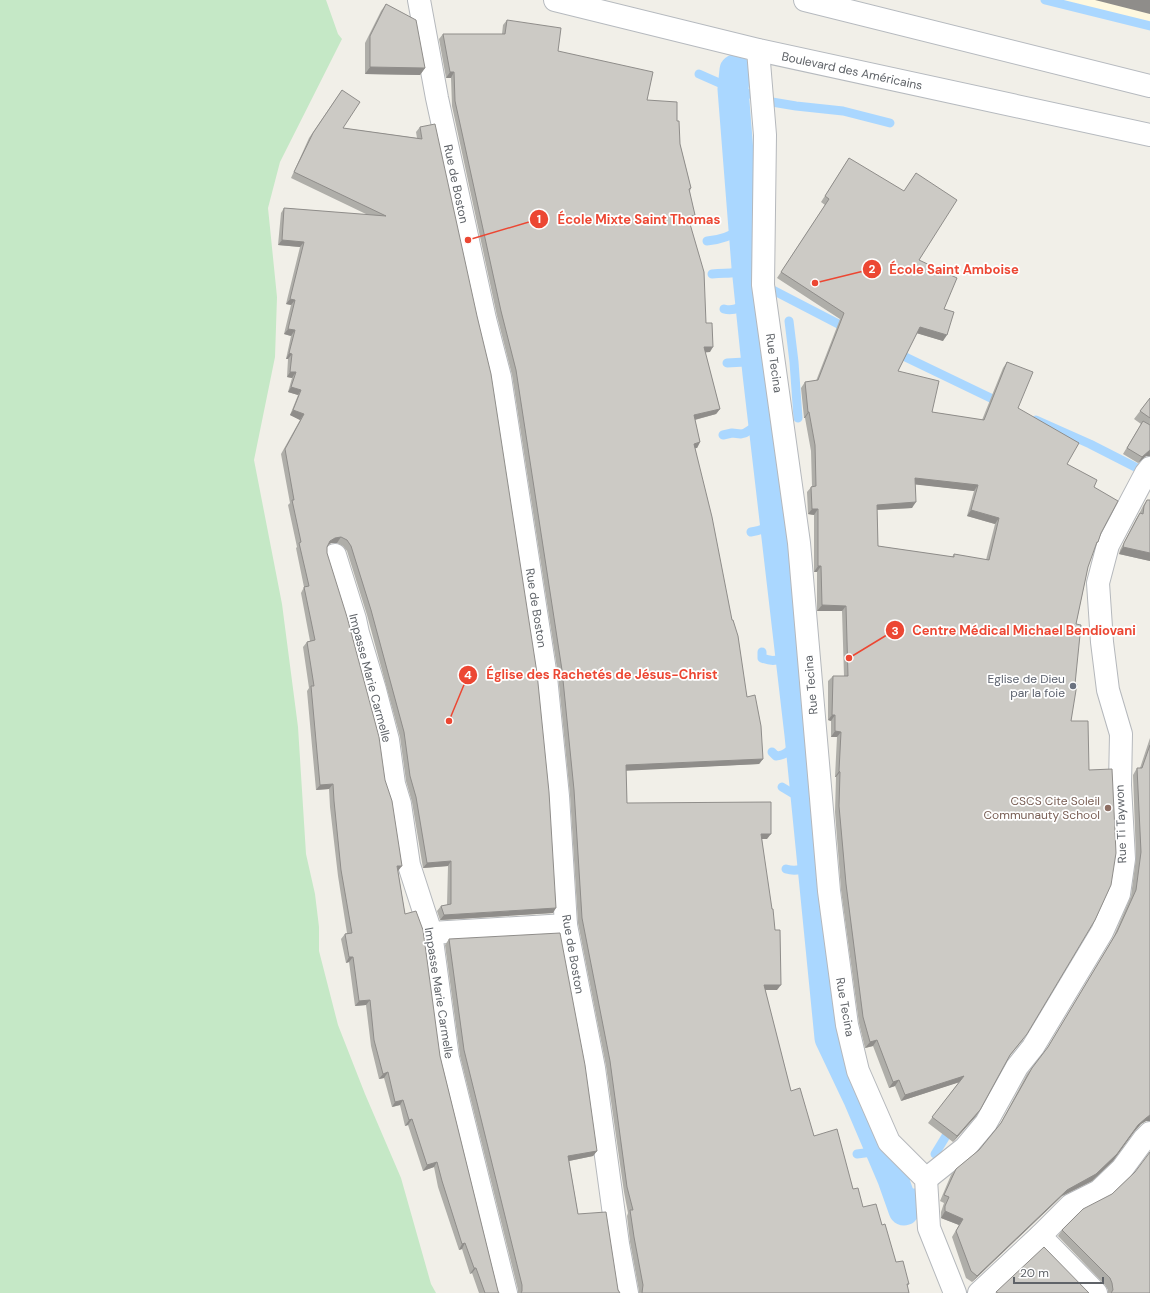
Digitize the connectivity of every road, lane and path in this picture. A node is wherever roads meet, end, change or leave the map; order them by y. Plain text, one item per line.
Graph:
1 (419, 0) edge
2 (556, 0) edge
3 (805, 0) edge
4 (758, 50) junction
5 (1150, 86) edge
6 (1150, 135) edge
7 (1150, 468) edge
8 (335, 555) dead end
9 (566, 925) junction
10 (431, 933) junction
11 (1150, 1133) edge
12 (926, 1179) junction
13 (1040, 1236) junction
14 (506, 1293) edge
15 (627, 1293) edge
16 (955, 1293) edge
17 (979, 1293) edge
18 (1096, 1293) edge

1 - 9 street, Rue de Boston
2 - 4 street, Boulevard des Américains
3 - 5 street
4 - 6 street, Boulevard des Américains
4 - 12 street, Rue Tecina
7 - 12 street, Rue Ti Taywon
8 - 10 street, Impasse Marie Carmelle
9 - 10 street
9 - 15 street, Rue de Boston
10 - 14 street, Impasse Marie Carmelle
11 - 13 street
12 - 16 street
13 - 17 street
13 - 18 street

